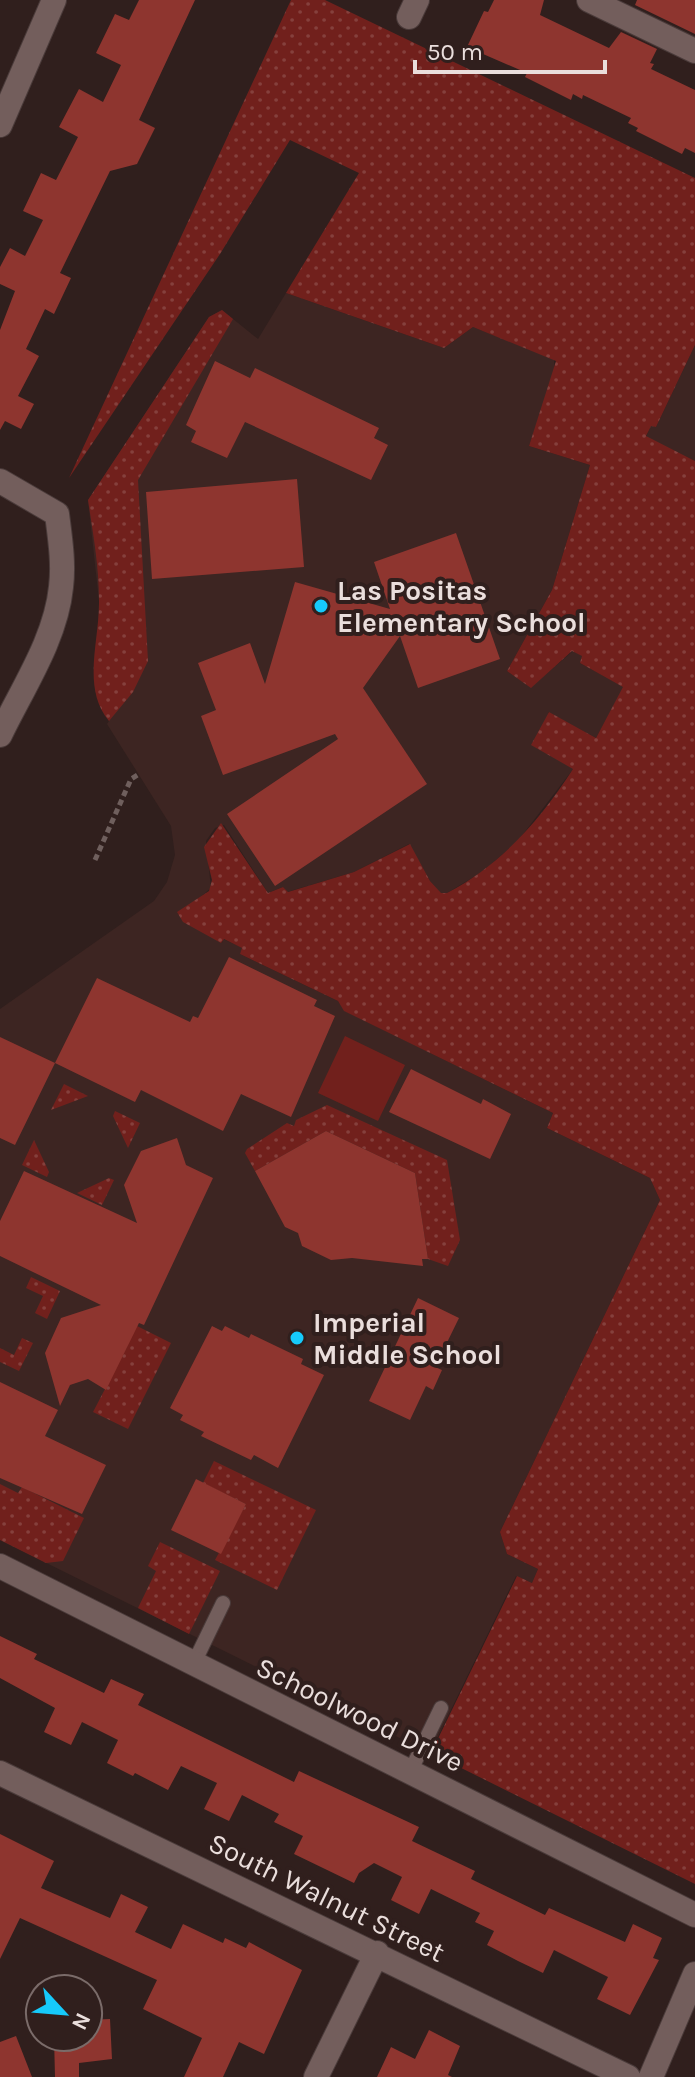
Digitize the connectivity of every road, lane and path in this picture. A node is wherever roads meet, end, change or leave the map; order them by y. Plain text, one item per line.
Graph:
1 (54, 0) edge
2 (589, 0) edge
3 (695, 51) edge
4 (0, 125) edge
5 (0, 481) edge
6 (0, 735) edge
7 (139, 774) dead end
8 (95, 860) dead end
9 (0, 1566) edge
10 (223, 1603) dead end
11 (193, 1665) junction
12 (441, 1708) dead end
13 (410, 1772) junction
14 (0, 1773) edge
15 (695, 1915) edge
16 (377, 1953) junction
17 (695, 1974) edge
18 (316, 2077) edge
19 (628, 2077) edge
20 (651, 2077) edge

1 - 4 street
2 - 3 street
5 - 6 street
7 - 8 path
9 - 11 street, Schoolwood Drive
10 - 11 lane
11 - 13 street, Schoolwood Drive
12 - 13 lane
13 - 15 street, Schoolwood Drive
14 - 16 street, South Walnut Street
16 - 18 street
16 - 19 street, South Walnut Street
17 - 20 street

